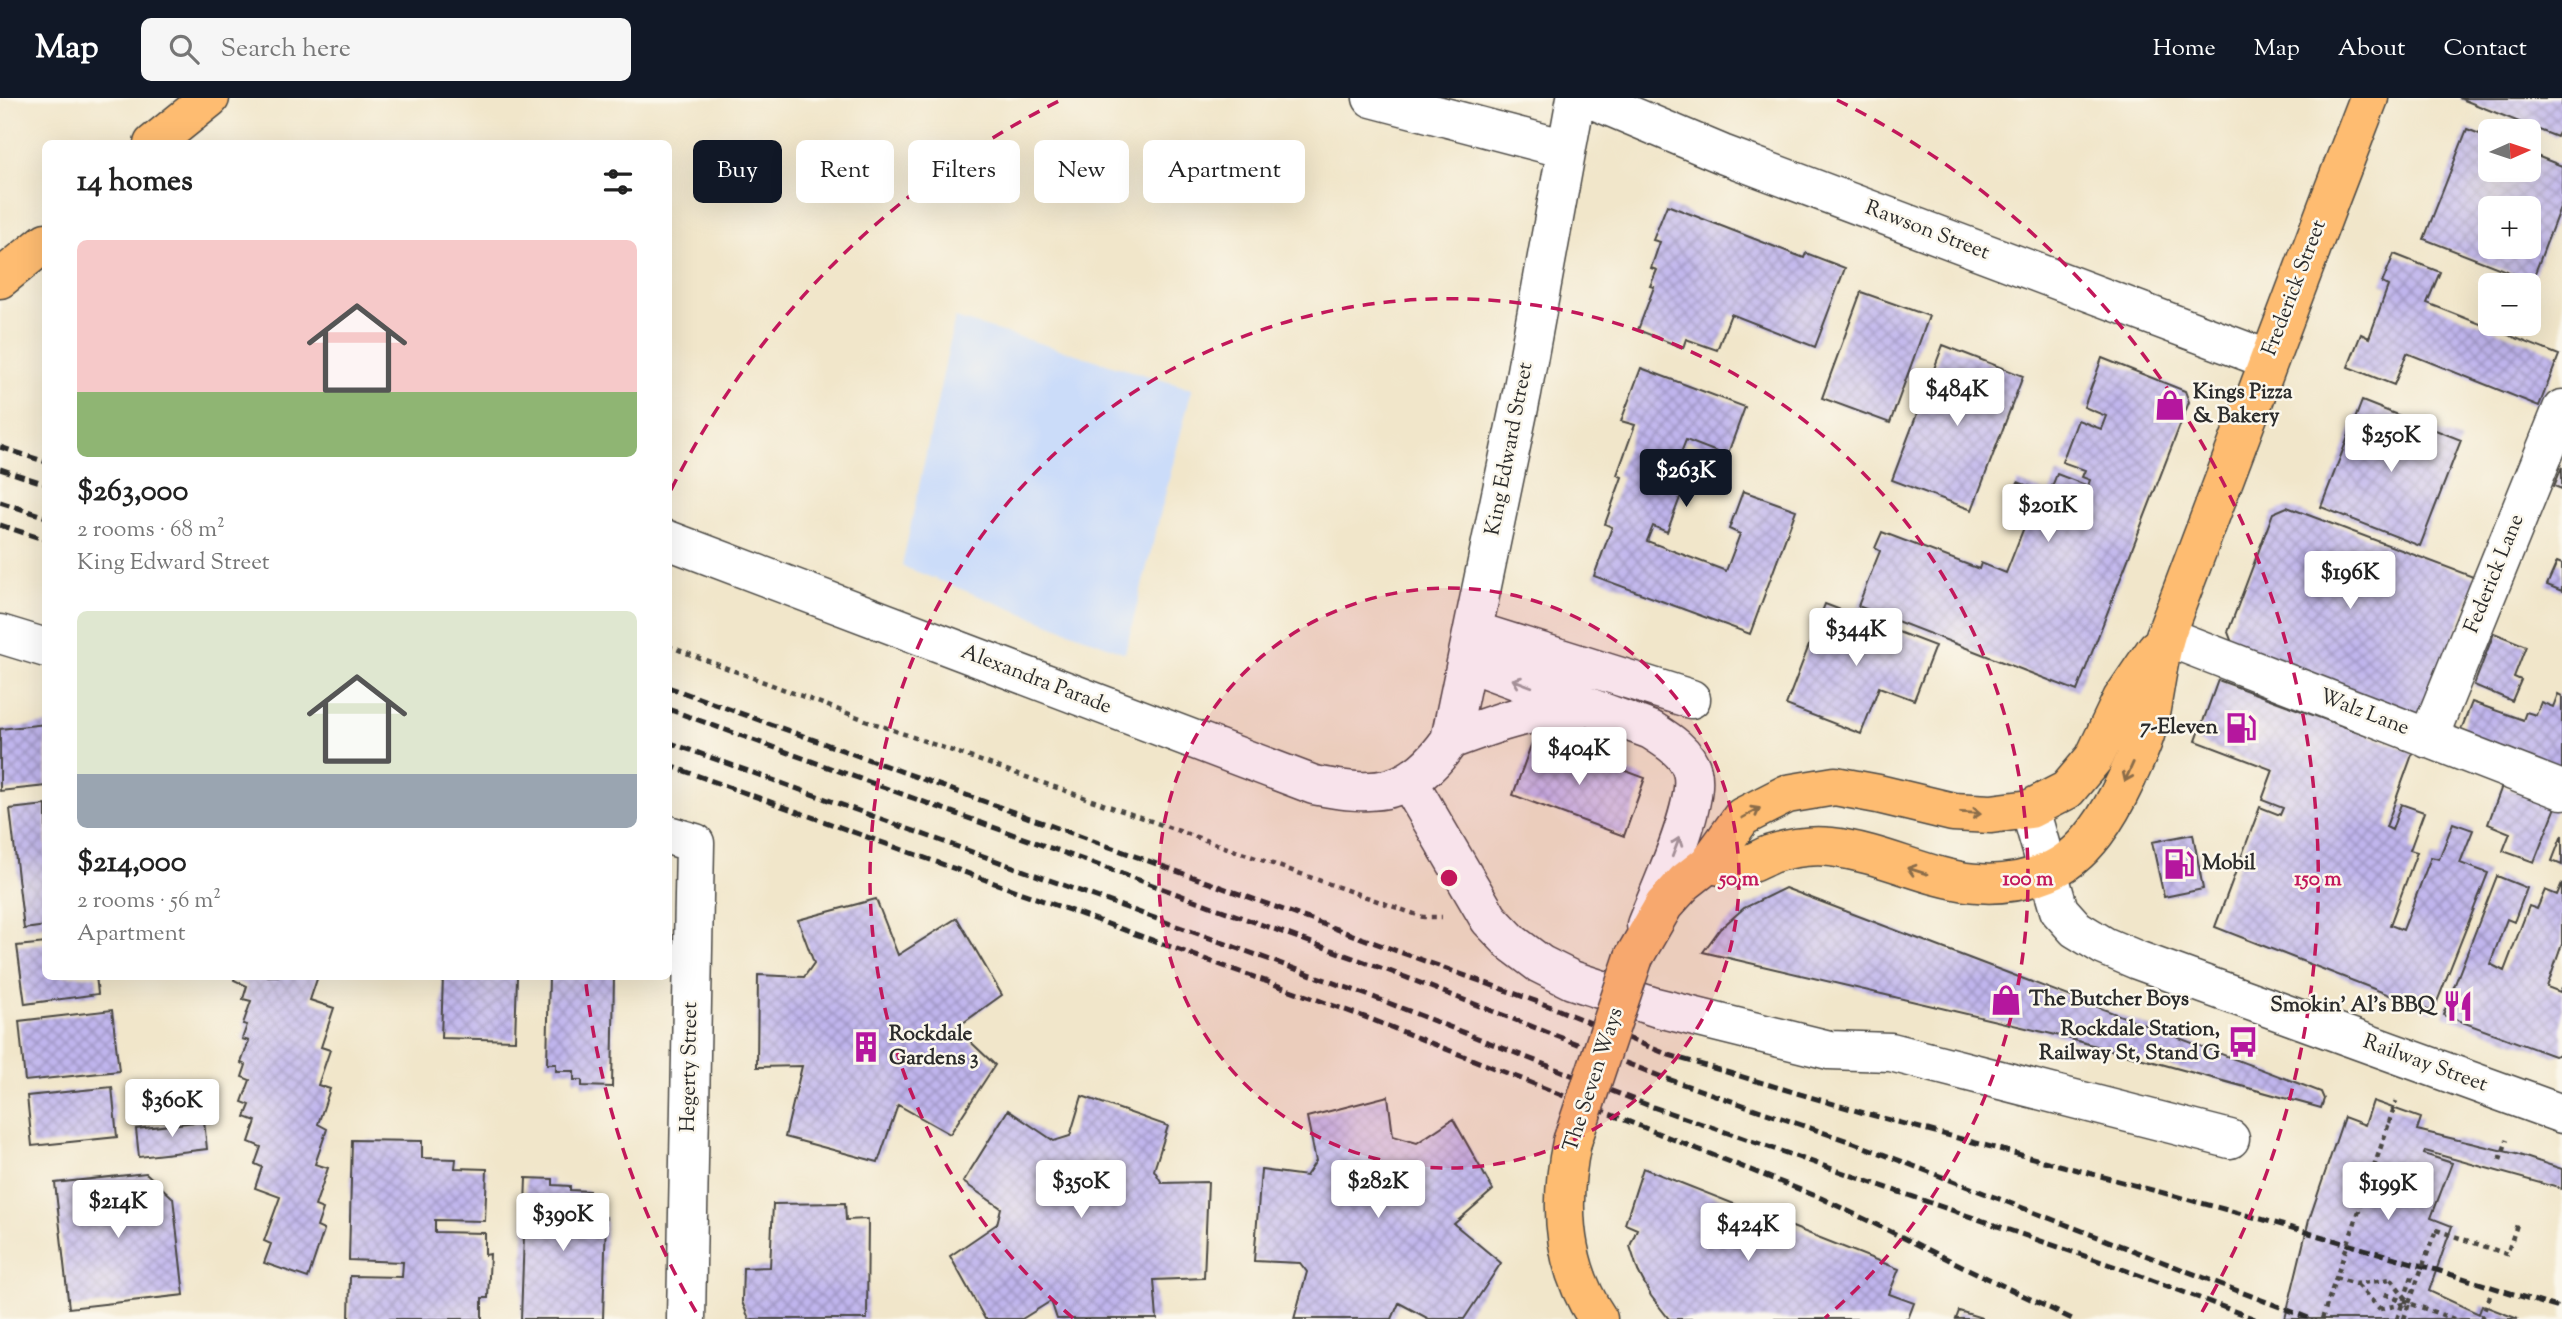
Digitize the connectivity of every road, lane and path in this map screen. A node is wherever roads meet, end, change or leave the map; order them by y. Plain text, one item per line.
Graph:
1 (209, 98) edge
2 (1372, 98) edge
3 (1576, 98) edge
4 (1589, 98) edge
5 (2370, 98) edge
6 (158, 140) edge
7 (1566, 149) junction
8 (42, 248) edge
9 (0, 279) edge
10 (2267, 359) junction
11 (2562, 409) edge
12 (672, 542) edge
13 (0, 634) edge
14 (2165, 636) junction
15 (1471, 646) junction
16 (42, 647) edge
17 (672, 648) edge
18 (1691, 699) dead end
19 (1594, 710) junction
20 (2428, 739) junction
21 (1450, 740) junction
22 (1409, 782) junction
23 (2562, 790) edge
24 (2030, 809) junction
25 (672, 836) edge
26 (1708, 864) junction
27 (2048, 872) junction
28 (1489, 919) junction
29 (1634, 957) junction
30 (2396, 1101) dead end
31 (2562, 1114) edge
32 (2230, 1139) dead end
33 (2507, 1140) dead end
34 (2500, 1160) dead end
35 (2517, 1225) dead end
36 (2413, 1274) dead end
37 (2335, 1278) junction
38 (2356, 1284) junction
39 (2385, 1294) dead end
40 (2490, 1296) dead end
41 (2406, 1303) junction
42 (686, 1319) edge
43 (1598, 1319) edge
44 (2322, 1319) edge
45 (2397, 1319) edge
46 (2404, 1319) edge
47 (2454, 1319) edge
48 (2481, 1319) edge

1 - 6 main road
2 - 7 street
3 - 7 street, King Edward Street
4 - 10 street, Rawson Street
5 - 10 main road, Frederick Street
7 - 15 street, King Edward Street
8 - 9 main road
10 - 14 main road, Frederick Street
11 - 20 street, Federick Lane
12 - 22 street, Alexandra Parade
13 - 16 street
14 - 20 street, Walz Lane
14 - 24 main road, Frederick Street
14 -> 27 main road, Frederick Street
15 - 18 street
19 -> 15 street
15 - 21 street, King Edward Street
17 - 28 path
19 - 21 street
29 -> 19 street
20 - 23 street, Walz Lane
21 - 22 street, King Edward Street
22 - 28 street
26 -> 24 main road, The Seven Ways
24 - 27 street, Railway Street
25 - 42 street, Hegerty Street
27 -> 26 main road
26 - 29 main road, The Seven Ways
27 - 31 street, Railway Street
28 - 32 street
29 - 43 main road, The Seven Ways, bridge
30 - 37 path, bridge
33 - 34 path
35 - 41 path, bridge
36 - 41 path
37 - 38 path
37 - 44 path, bridge
38 - 41 path, bridge
38 - 41 path, bridge
39 - 41 path, bridge
40 - 48 path
41 - 45 path
41 - 46 path
41 - 47 path

